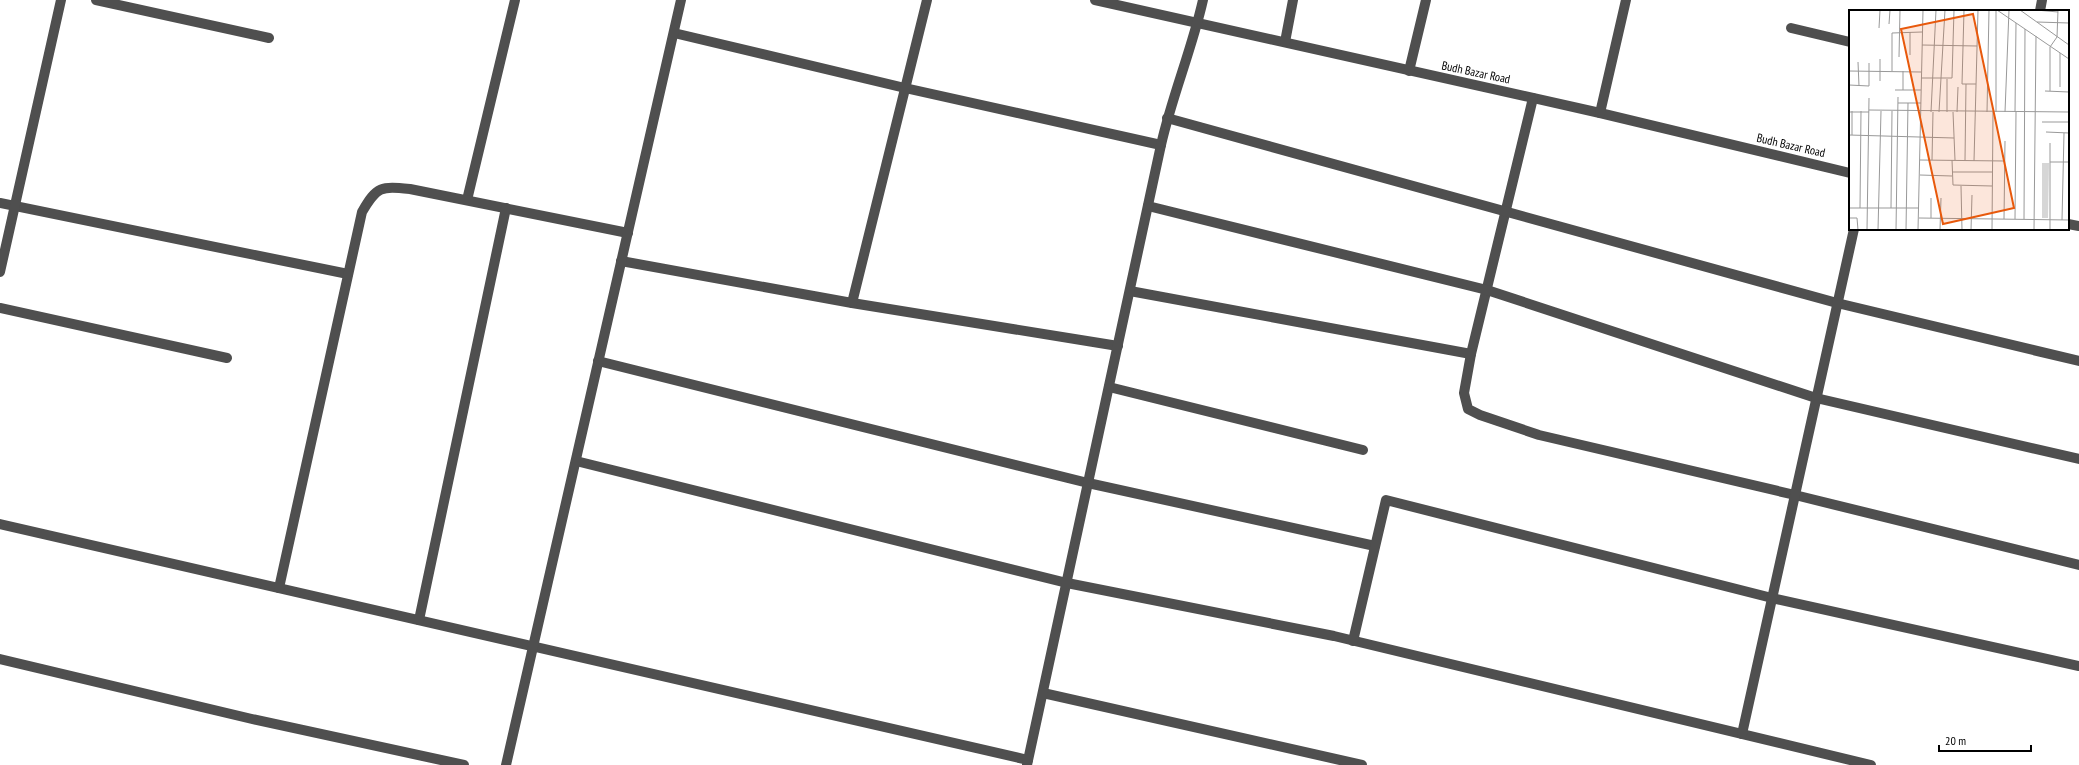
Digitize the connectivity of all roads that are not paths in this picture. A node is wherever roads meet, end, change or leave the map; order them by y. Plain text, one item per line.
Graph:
1 (61, 0) edge
2 (96, 0) edge
3 (515, 0) edge
4 (682, 0) edge
5 (927, 0) edge
6 (1095, 0) edge
7 (1202, 0) edge
8 (1293, 0) edge
9 (1426, 0) edge
10 (1626, 0) edge
11 (2042, 0) edge
12 (2040, 10) edge
13 (1198, 23) junction
14 (1791, 28) dead end
15 (674, 33) junction
16 (269, 38) dead end
17 (1285, 42) junction
18 (1849, 42) edge
19 (1409, 70) junction
20 (905, 88) junction
21 (1533, 98) junction
22 (1600, 113) junction
23 (1167, 118) junction
24 (1161, 145) junction
25 (1849, 172) edge
26 (467, 200) junction
27 (0, 203) edge
28 (1148, 206) junction
29 (15, 207) junction
30 (506, 208) junction
31 (1506, 210) junction
32 (2069, 224) edge
33 (2079, 226) edge
34 (1854, 230) edge
35 (628, 233) junction
36 (621, 261) junction
37 (0, 272) edge
38 (348, 274) junction
39 (1487, 290) junction
40 (1130, 291) junction
41 (852, 302) junction
42 (1838, 302) junction
43 (0, 308) edge
44 (1118, 346) junction
45 (1471, 354) junction
46 (227, 358) dead end
47 (598, 361) junction
48 (2079, 361) edge
49 (1109, 387) junction
50 (1816, 398) junction
51 (1362, 450) dead end
52 (2079, 459) edge
53 (576, 461) junction
54 (1088, 483) junction
55 (1795, 495) junction
56 (0, 524) edge
57 (1375, 546) junction
58 (2079, 565) edge
59 (1067, 583) junction
60 (279, 588) junction
61 (1772, 598) junction
62 (419, 620) junction
63 (1353, 641) junction
64 (534, 647) junction
65 (0, 659) edge
66 (2079, 666) edge
67 (1043, 693) junction
68 (1742, 734) junction
69 (1028, 763) edge
70 (464, 765) edge
71 (506, 765) edge
72 (1362, 765) edge
73 (1871, 765) edge

1 - 29 street
2 - 16 street
3 - 26 street
4 - 15 street
5 - 20 street
6 - 13 street, Budh Bazar Road
7 - 13 street
8 - 17 street
9 - 19 street
10 - 22 street
11 - 12 street
13 - 17 street, Budh Bazar Road
13 - 23 street
14 - 18 street
15 - 20 street
15 - 35 street
17 - 19 street, Budh Bazar Road
19 - 21 street, Budh Bazar Road
20 - 24 street
20 - 41 street
21 - 22 street, Budh Bazar Road
21 - 31 street
22 - 25 street, Budh Bazar Road
23 - 24 street
23 - 31 street
24 - 28 street
26 - 30 street
26 - 38 street
27 - 29 street
28 - 39 street
28 - 40 street
29 - 37 street
29 - 38 street
30 - 35 street
30 - 62 street
31 - 39 street
31 - 42 street
32 - 33 street
34 - 42 street
35 - 36 street
36 - 41 street
36 - 47 street
38 - 60 street
39 - 45 street
39 - 50 street
40 - 44 street
40 - 45 street
41 - 44 street
42 - 48 street
42 - 50 street
43 - 46 street
44 - 49 street
45 - 55 street
47 - 53 street
47 - 54 street
49 - 51 street
49 - 54 street
50 - 52 street
50 - 55 street
53 - 59 street
53 - 64 street
54 - 57 street
54 - 59 street
55 - 58 street
55 - 61 street
56 - 60 street
57 - 61 street
57 - 63 street
59 - 63 street
59 - 67 street
60 - 62 street
61 - 66 street
61 - 68 street
62 - 64 street
63 - 68 street
64 - 69 street
64 - 71 street
65 - 70 street
67 - 69 street
67 - 72 street
68 - 73 street

